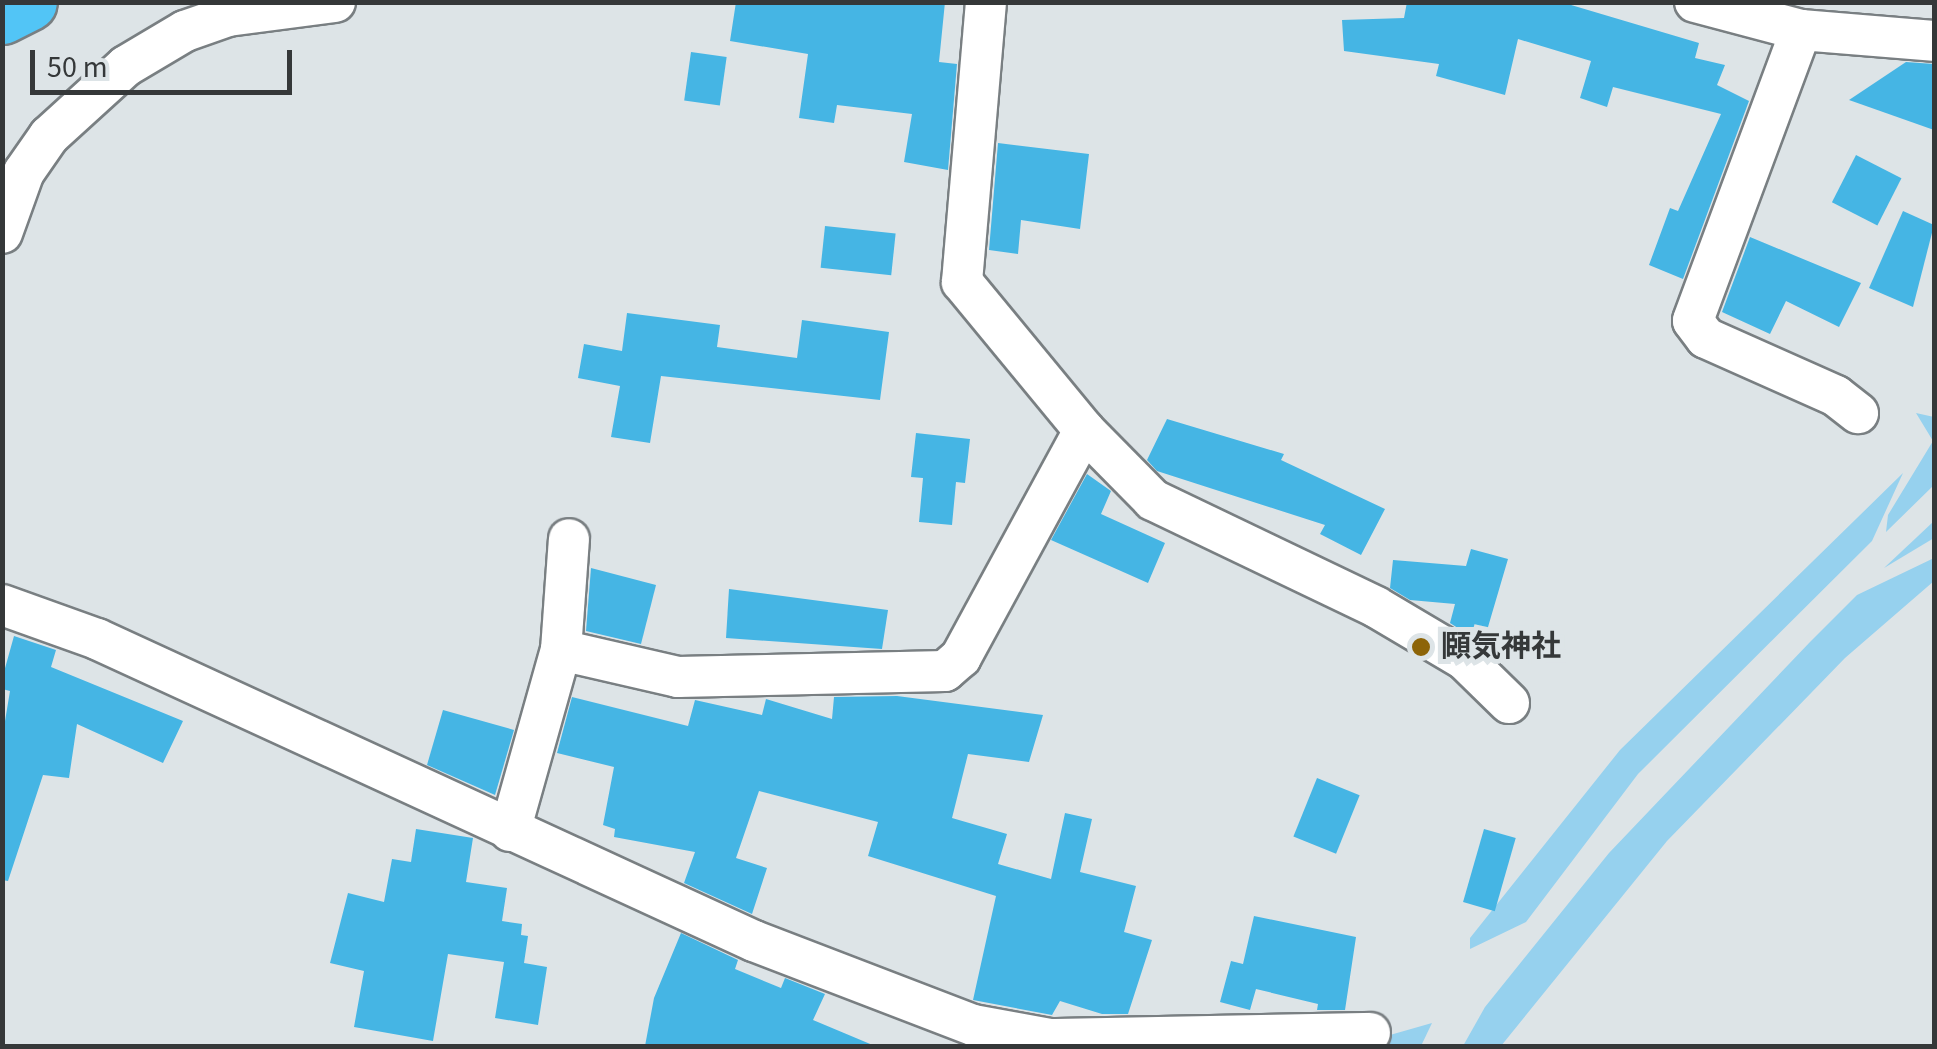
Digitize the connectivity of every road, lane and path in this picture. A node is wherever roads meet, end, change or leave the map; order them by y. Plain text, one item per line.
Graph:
1 (29, 2) edge
2 (335, 2) edge
3 (986, 2) edge
4 (1695, 2) edge
5 (2, 16) edge
6 (1801, 30) junction
7 (1934, 41) edge
8 (2, 232) edge
9 (1858, 414) dead end
10 (1084, 430) junction
11 (569, 539) dead end
12 (2, 605) edge
13 (561, 650) junction
14 (1509, 703) dead end
15 (510, 831) junction
16 (1370, 1033) dead end

1 - 5 highway
2 - 8 street
3 - 10 street
4 - 6 street
6 - 7 street
6 - 9 street
10 - 13 street
10 - 14 street
11 - 13 street
12 - 15 street
13 - 15 street
15 - 16 street

